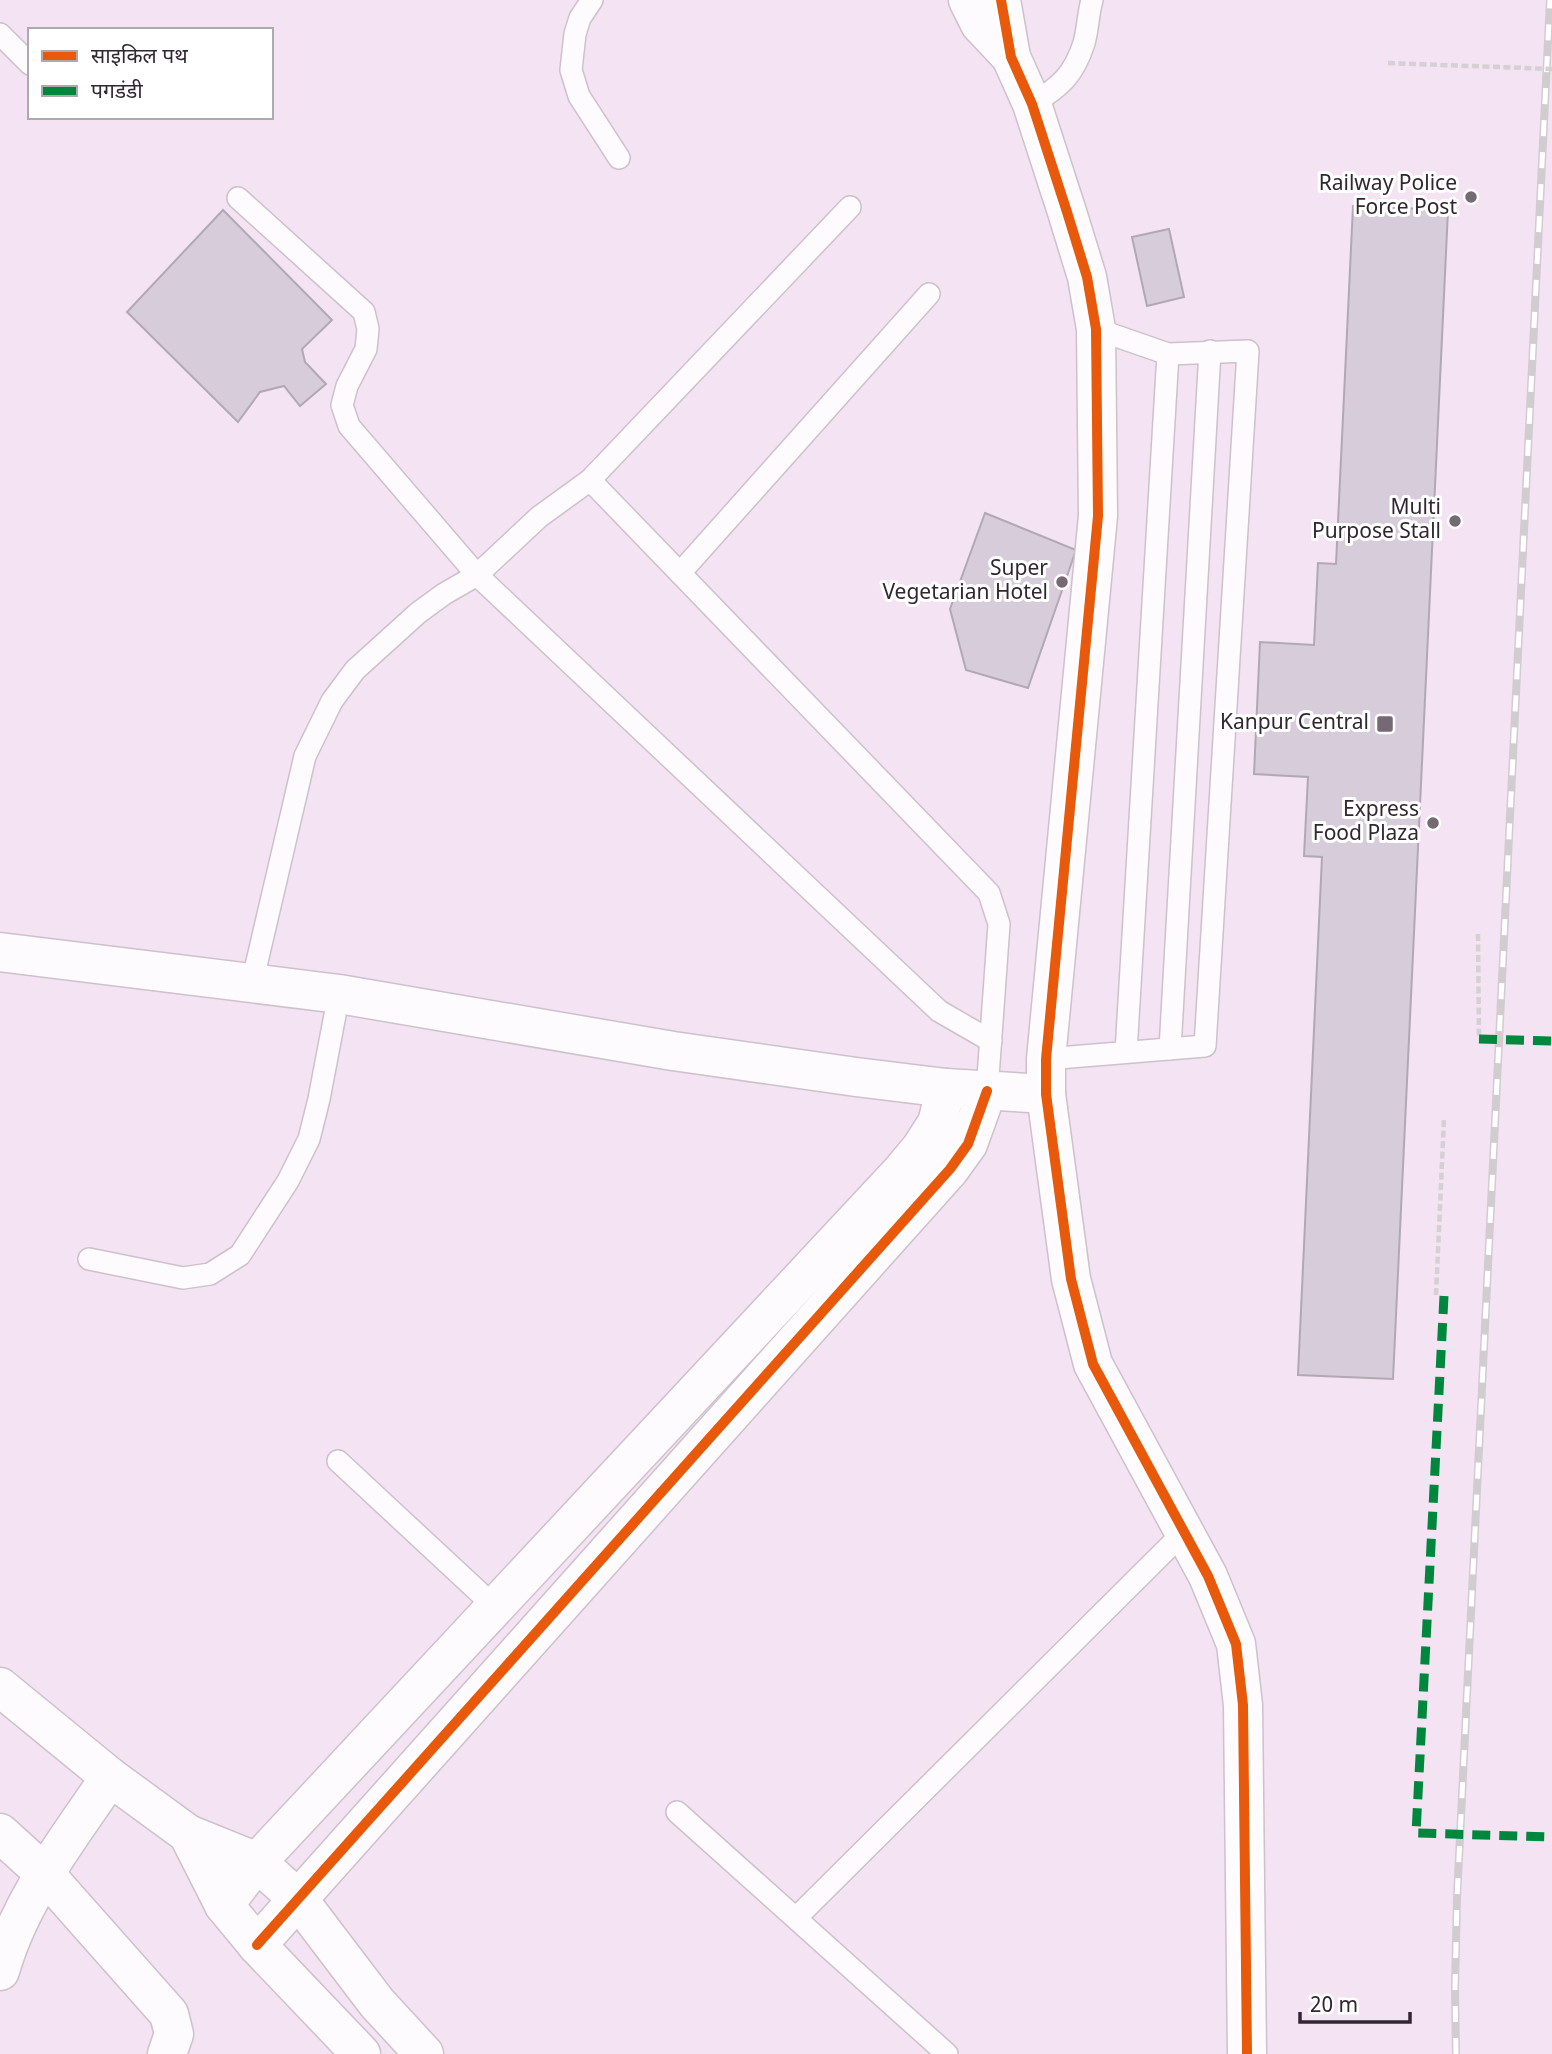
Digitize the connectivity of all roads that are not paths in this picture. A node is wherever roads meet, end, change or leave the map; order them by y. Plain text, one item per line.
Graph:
1 (592, 0) edge
2 (968, 0) edge
3 (1001, 0) edge
4 (1092, 0) edge
5 (0, 34) edge
6 (1011, 57) junction
7 (28, 62) edge
8 (1032, 104) junction
9 (619, 158) dead end
10 (238, 198) dead end
11 (850, 207) dead end
12 (929, 294) dead end
13 (1096, 329) junction
14 (1210, 351) junction
15 (1168, 354) junction
16 (590, 480) junction
17 (680, 573) junction
18 (477, 575) junction
19 (0, 952) edge
20 (252, 983) junction
21 (339, 994) junction
22 (991, 1041) junction
23 (1170, 1049) junction
24 (1126, 1052) junction
25 (1046, 1077) junction
26 (946, 1088) junction
27 (987, 1091) junction
28 (89, 1259) dead end
29 (338, 1461) dead end
30 (1183, 1533) junction
31 (495, 1607) junction
32 (0, 1687) edge
33 (110, 1777) junction
34 (677, 1812) dead end
35 (0, 1833) edge
36 (188, 1834) junction
37 (257, 1862) junction
38 (45, 1874) junction
39 (298, 1899) junction
40 (224, 1905) junction
41 (796, 1918) junction
42 (257, 1945) junction
43 (0, 1970) edge
44 (167, 2054) edge
45 (361, 2054) edge
46 (424, 2054) edge
47 (947, 2054) edge
48 (1247, 2054) edge

1 - 9 lane
2 - 6 street
3 - 6 street
4 - 8 lane
5 - 7 lane
6 - 8 street
8 - 13 street
10 - 18 lane
11 - 16 lane
12 - 17 lane
13 - 15 lane
13 - 25 street
14 - 15 lane
14 - 23 lane
14 - 23 lane
15 - 24 lane
16 - 17 lane
16 - 18 lane
17 - 22 lane
18 - 20 lane
18 - 22 lane
19 - 20 street
20 - 21 street
21 - 26 street
21 - 28 lane
22 - 27 lane
23 - 24 lane
24 - 25 lane
25 - 27 street
25 - 30 street
26 - 27 street
26 - 31 street
27 - 39 street
29 - 31 lane
30 - 41 lane
30 - 48 street
31 - 37 street
32 - 33 street
33 - 36 street
33 - 38 street
34 - 41 lane
35 - 38 street
36 - 37 street
36 - 40 street
37 - 39 street
37 - 40 street
38 - 43 street
38 - 44 street
39 - 42 street
39 - 46 street
40 - 42 street
41 - 47 lane
42 - 45 street

